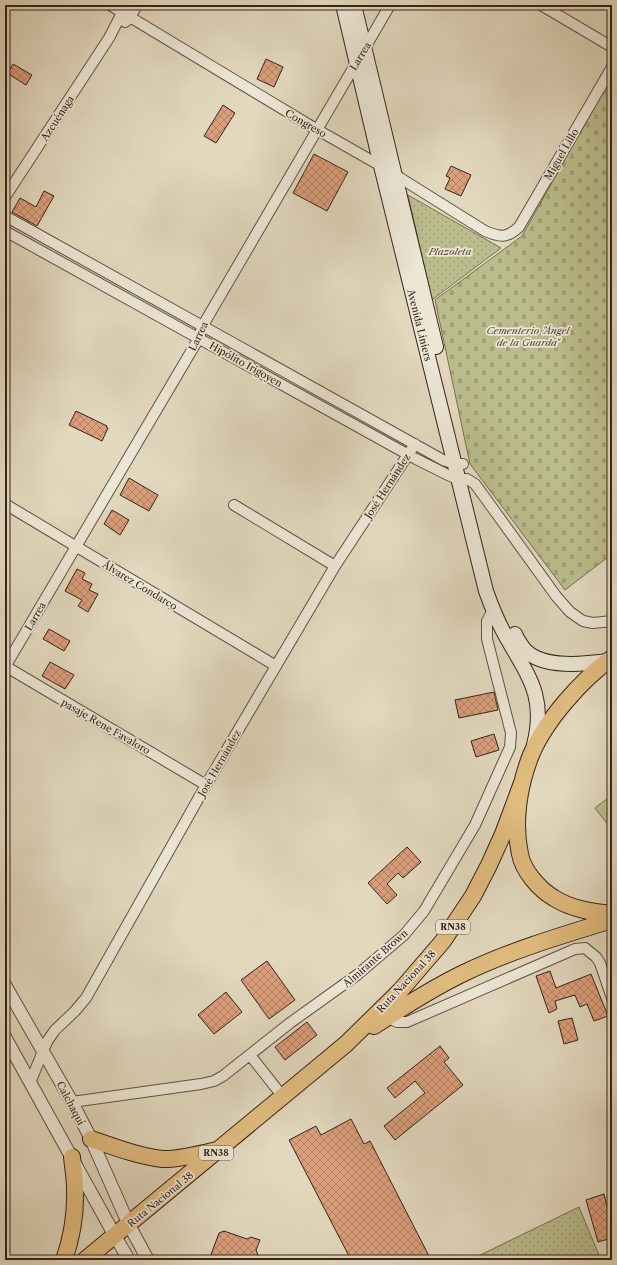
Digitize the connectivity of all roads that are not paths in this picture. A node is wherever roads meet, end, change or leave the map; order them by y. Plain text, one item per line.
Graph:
1 (110, 5) edge
2 (137, 5) edge
3 (343, 5) edge
4 (354, 5) edge
5 (390, 5) edge
6 (541, 5) edge
7 (126, 12) edge
8 (612, 47) edge
9 (365, 48) junction
10 (357, 62) junction
11 (612, 67) edge
12 (316, 129) junction
13 (381, 166) junction
14 (395, 175) junction
15 (5, 197) edge
16 (5, 216) edge
17 (5, 231) edge
18 (505, 237) joint
19 (202, 326) junction
20 (199, 338) junction
21 (415, 444) junction
22 (408, 454) junction
23 (459, 464) junction
24 (463, 479) junction
25 (5, 504) edge
26 (234, 505) dead end
27 (75, 546) junction
28 (335, 566) junction
29 (493, 610) junction
30 (612, 621) edge
31 (512, 639) junction
32 (610, 659) edge
33 (276, 666) junction
34 (5, 667) edge
35 (532, 754) junction
36 (522, 783) junction
37 (206, 785) junction
38 (612, 914) edge
39 (612, 920) edge
40 (5, 985) edge
41 (612, 998) edge
42 (387, 1018) junction
43 (5, 1037) edge
44 (346, 1044) junction
45 (43, 1051) junction
46 (250, 1055) junction
47 (30, 1083) junction
48 (283, 1097) junction
49 (72, 1102) junction
50 (91, 1140) junction
51 (220, 1149) junction
52 (72, 1157) junction
53 (129, 1225) junction
54 (115, 1236) junction
55 (64, 1260) edge
56 (85, 1260) edge
57 (130, 1260) edge
58 (148, 1260) edge

1 - 7 street, Congreso
2 - 7 street, Azcuénaga
3 - 10 main road, Avenida Liniers
4 - 9 main road, Avenida Liniers
5 - 9 street, Larrea
6 - 8 street
7 - 12 street, Congreso
7 - 15 street, Azcuénaga
9 - 10 street, Larrea
9 - 14 main road, Avenida Liniers
10 - 12 street, Larrea
10 - 13 main road, Avenida Liniers
11 - 18 street, Miguel Lillo
12 - 13 street, Congreso
12 - 19 street, Larrea
13 - 14 street, Congreso
13 - 23 main road, Avenida Liniers
14 - 18 street, Congreso
14 - 23 main road, Avenida Liniers
16 - 19 street, Hipólito Irigoyen
17 - 20 street, Hipólito Irigoyen
19 - 20 street, Larrea
19 - 21 street, Hipólito Irigoyen
20 - 22 street, Hipólito Irigoyen
20 - 27 street, Larrea
21 - 22 street, José Hernández
21 - 23 street, Hipólito Irigoyen
22 - 24 street, Hipólito Irigoyen
22 - 28 street, José Hernández
23 - 24 main road, Avenida Liniers
24 - 29 main road, Avenida Liniers
24 - 30 street, Hipólito Irigoyen
24 - 31 main road, Avenida Liniers
25 - 27 street, Álvarez Condarco
26 - 28 street
27 - 33 street, Álvarez Condarco
27 - 34 street, Larrea
28 - 33 street, José Hernández
29 - 31 main road, Avenida Liniers
29 - 46 street, Almirante Brown
31 - 32 main road
31 - 35 main road
32 - 35 main road, RN38
33 - 37 street, José Hernández
34 - 37 street, pasaje Rene Favaloro
35 - 36 main road, RN38
36 - 38 main road, RN38
36 - 44 main road, Ruta Nacional 38 / RN38
37 - 45 street, José Hernández
39 - 42 main road, Ruta Nacional 38 / RN38
40 - 45 street, Calchaquí
41 - 42 street
42 - 44 main road, Ruta Nacional 38 / RN38
43 - 47 street
44 - 48 main road, Ruta Nacional 38 / RN38
45 - 47 street, José Hernández
45 - 49 street, Calchaquí
46 - 48 street
46 - 49 street, Almirante Brown
47 - 52 street
48 - 51 main road, Ruta Nacional 38 / RN38
49 - 50 street, Calchaquí
50 - 51 main road
50 - 53 street, Calchaquí
51 - 53 main road, Ruta Nacional 38 / RN38
52 - 54 street
52 - 55 main road
53 - 54 main road, Ruta Nacional 38 / RN38
53 - 58 street, Calchaquí
54 - 56 main road, Ruta Nacional 38 / RN38
54 - 57 street

